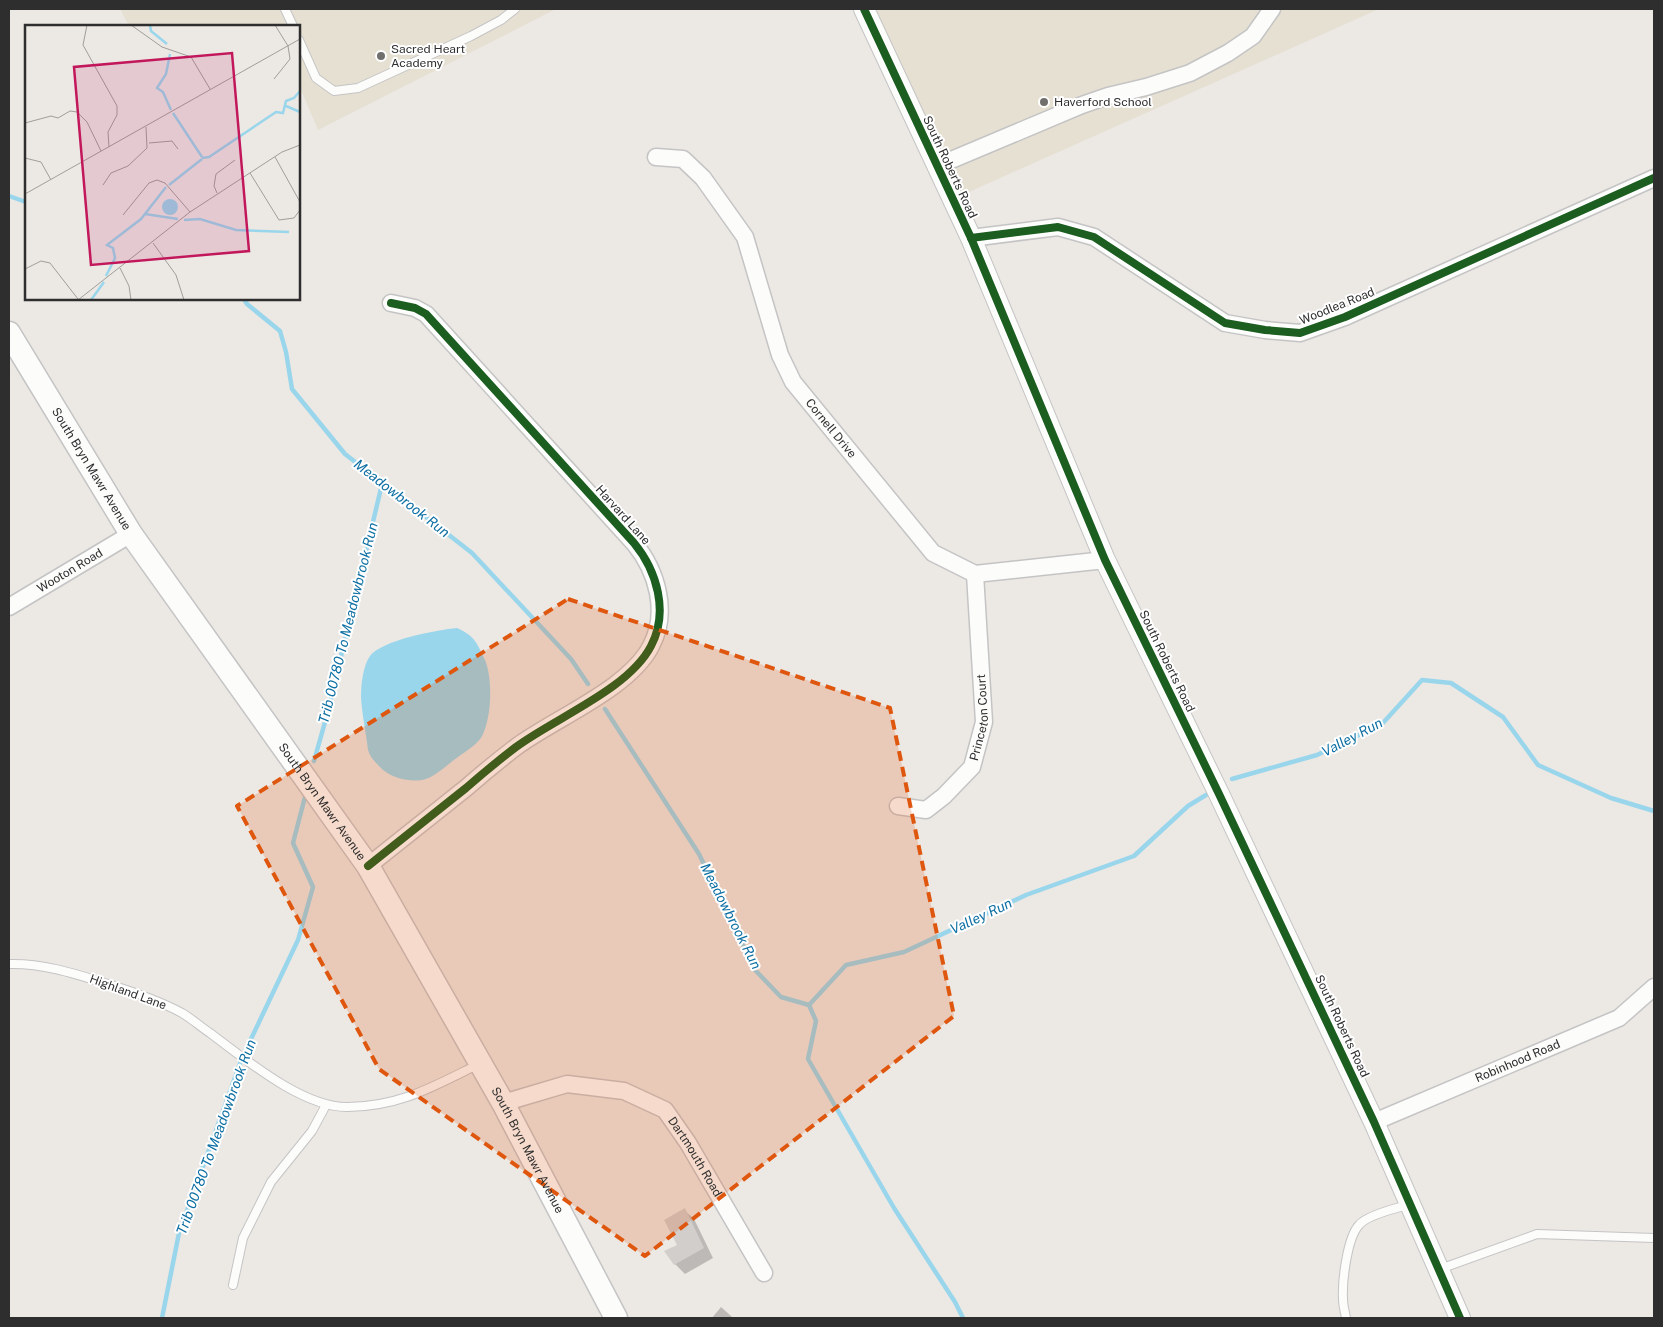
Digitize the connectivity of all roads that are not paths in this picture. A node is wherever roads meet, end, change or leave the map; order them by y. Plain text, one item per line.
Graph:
1 (285, 9) edge
2 (515, 9) edge
3 (864, 9) edge
4 (1272, 9) edge
5 (292, 25) edge
6 (300, 42) edge
7 (656, 157) dead end
8 (937, 166) junction
9 (1654, 178) edge
10 (971, 238) junction
11 (391, 303) dead end
12 (9, 333) edge
13 (131, 534) junction
14 (1105, 560) junction
15 (976, 574) junction
16 (9, 606) edge
17 (898, 806) dead end
18 (368, 866) junction
19 (9, 964) edge
20 (1654, 987) edge
21 (481, 1063) junction
22 (504, 1103) junction
23 (326, 1105) junction
24 (1374, 1122) junction
25 (1410, 1204) junction
26 (1654, 1238) edge
27 (1439, 1269) junction
28 (764, 1273) dead end
29 (233, 1285) dead end
30 (616, 1318) edge
31 (1346, 1318) edge
32 (1460, 1318) edge

1 - 5 lane
2 - 6 lane
3 - 8 street, South Roberts Road
4 - 8 street
7 - 15 street, Cornell Drive
8 - 10 street, South Roberts Road
9 - 10 street, Woodlea Road
10 - 14 street, South Roberts Road
11 - 18 street, Harvard Lane
12 - 13 main road, South Bryn Mawr Avenue
13 - 16 street, Wooton Road
13 - 18 main road, South Bryn Mawr Avenue
14 - 15 street
14 - 24 street, South Roberts Road
15 - 17 street, Princeton Court
18 - 21 main road, South Bryn Mawr Avenue
19 - 23 lane, Highland Lane
20 - 24 street, Robinhood Road
21 - 22 main road, South Bryn Mawr Avenue
21 - 23 lane, Highland Lane
22 - 28 street, Dartmouth Road
22 - 30 main road, South Bryn Mawr Avenue
23 - 29 lane
24 - 25 street, South Roberts Road
25 - 27 street, South Roberts Road
25 - 31 lane
26 - 27 lane
27 - 32 street, South Roberts Road

